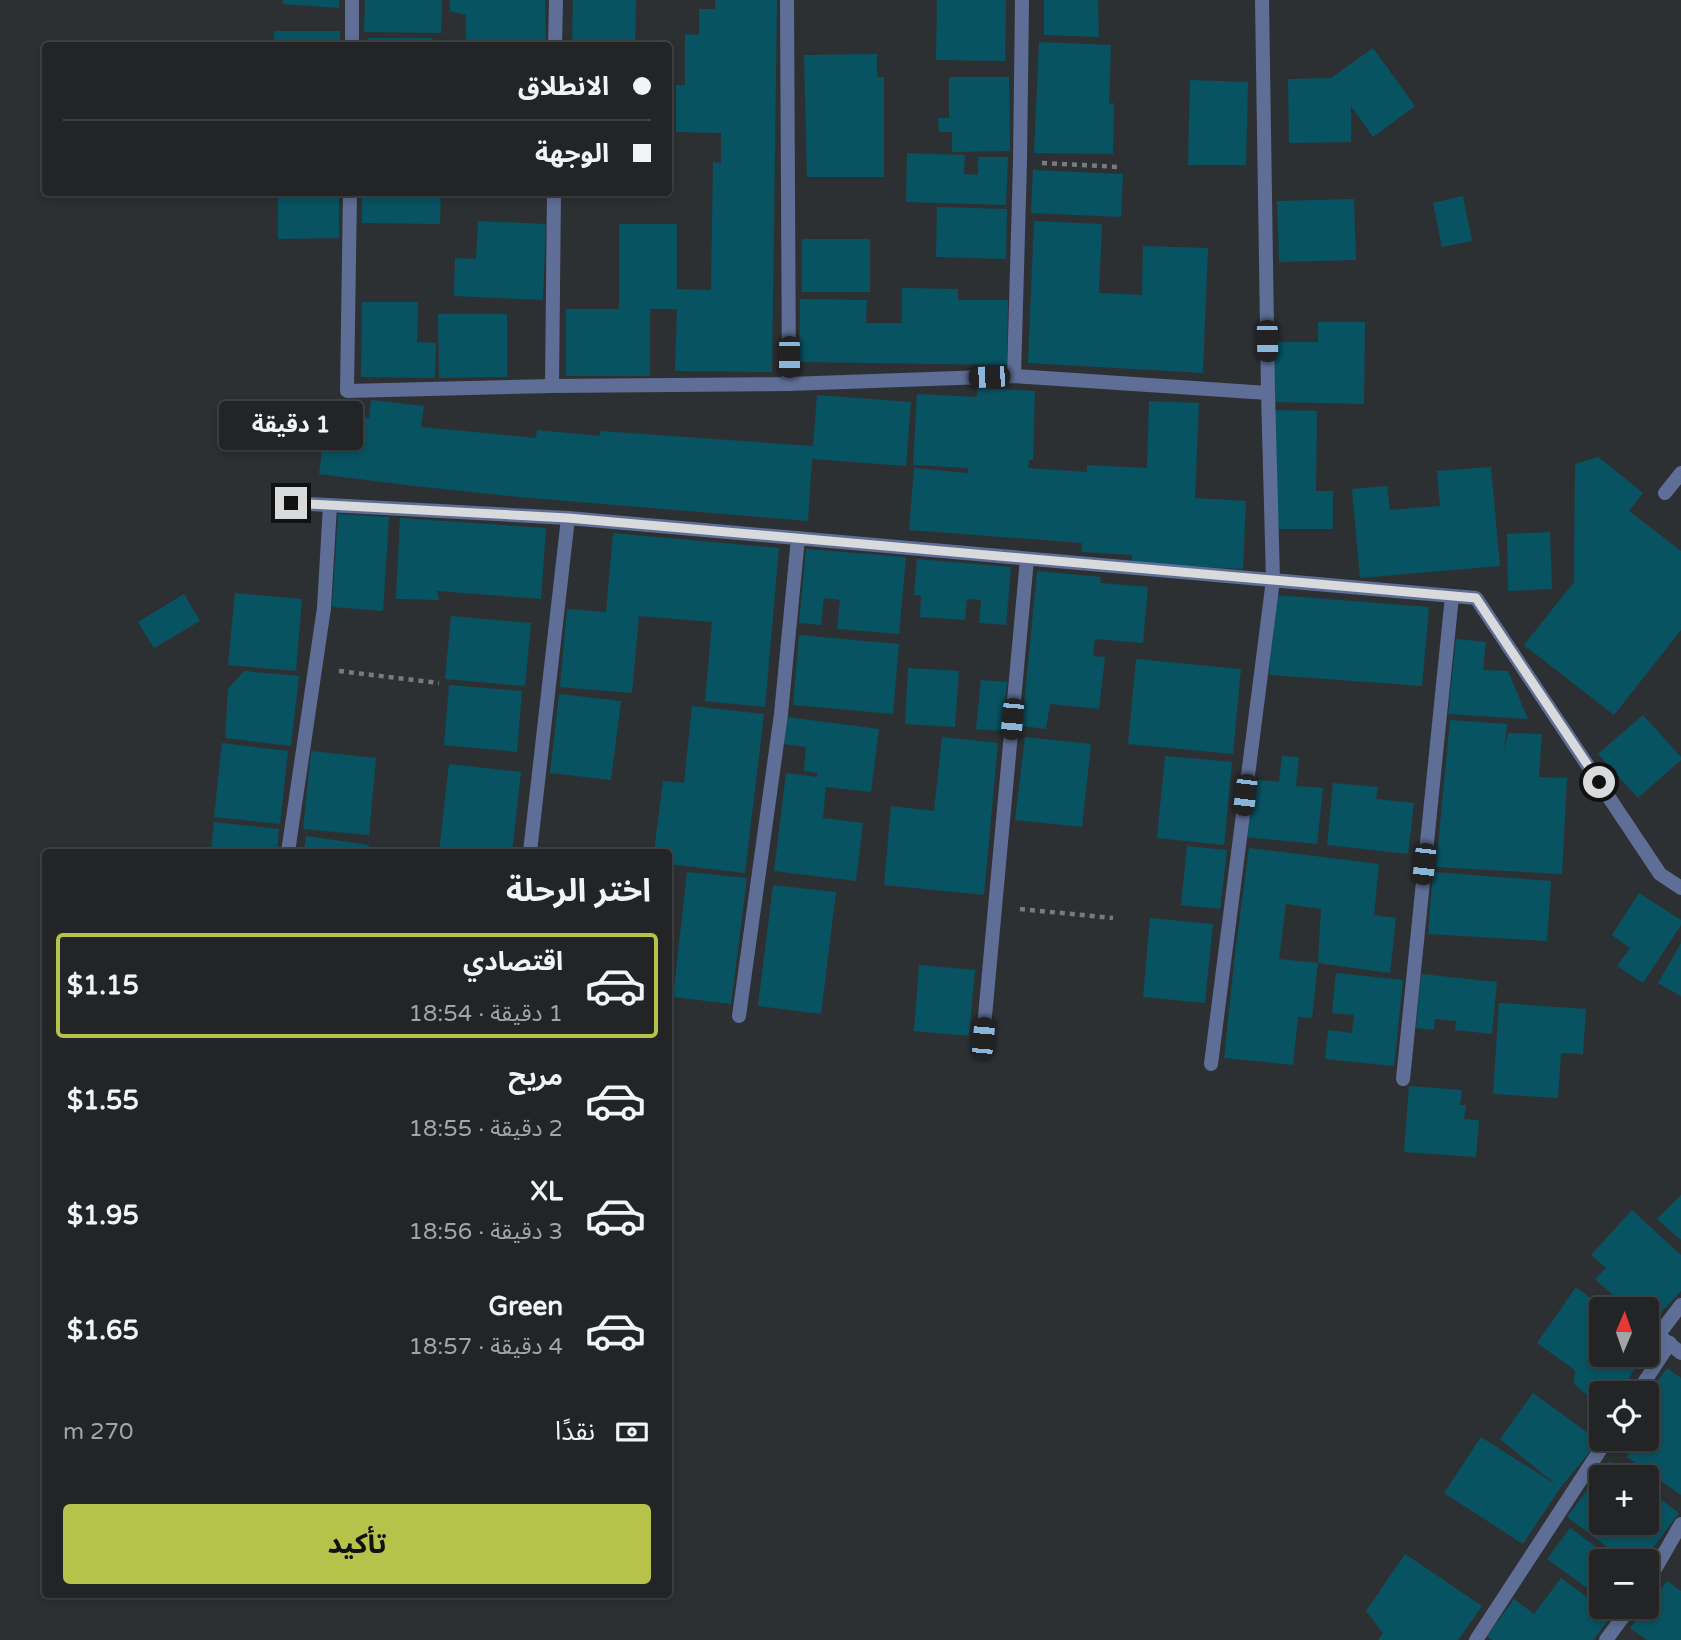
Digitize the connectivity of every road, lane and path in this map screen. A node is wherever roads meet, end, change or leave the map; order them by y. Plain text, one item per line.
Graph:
1 (352, 0) edge
2 (556, 0) edge
3 (787, 0) edge
4 (1022, 0) edge
5 (1262, 0) edge
6 (352, 42) edge
7 (555, 42) edge
8 (1020, 162) junction
9 (1119, 167) dead end
10 (350, 196) edge
11 (554, 196) edge
12 (1014, 376) junction
13 (789, 384) junction
14 (552, 386) junction
15 (1268, 393) junction
16 (1681, 473) edge
17 (1665, 493) dead end
18 (291, 503) dead end
19 (330, 505) junction
20 (568, 518) junction
21 (798, 538) junction
22 (1027, 559) junction
23 (1273, 580) junction
24 (1452, 596) junction
25 (315, 668) junction
26 (439, 683) dead end
27 (288, 849) edge
28 (530, 849) edge
29 (1681, 888) edge
30 (995, 906) junction
31 (1113, 918) dead end
32 (739, 1016) dead end
33 (983, 1038) dead end
34 (1211, 1064) dead end
35 (1403, 1079) dead end
36 (1681, 1305) edge
37 (1675, 1348) edge
38 (1647, 1381) edge
39 (1600, 1451) edge
40 (1681, 1524) edge
41 (1659, 1562) edge
42 (1621, 1619) edge
43 (1476, 1640) edge
44 (1606, 1640) edge

1 - 6 street
2 - 7 street
3 - 13 street
4 - 8 street
5 - 15 street
8 - 9 path
8 - 12 street
10 - 14 street
11 - 14 street
12 - 13 street
12 - 15 street
13 - 14 street
15 - 23 street
16 - 17 street
18 - 19 street
19 - 20 street
19 - 25 street
20 - 21 street
20 - 28 street
21 - 22 street
21 - 32 street
22 - 23 street
22 - 30 street
23 - 24 street
23 - 34 street
24 - 29 street
24 - 35 street
25 - 26 path
25 - 27 street
30 - 31 path
30 - 33 street
36 - 37 street
37 - 38 street
39 - 43 street
40 - 41 street
42 - 44 street

